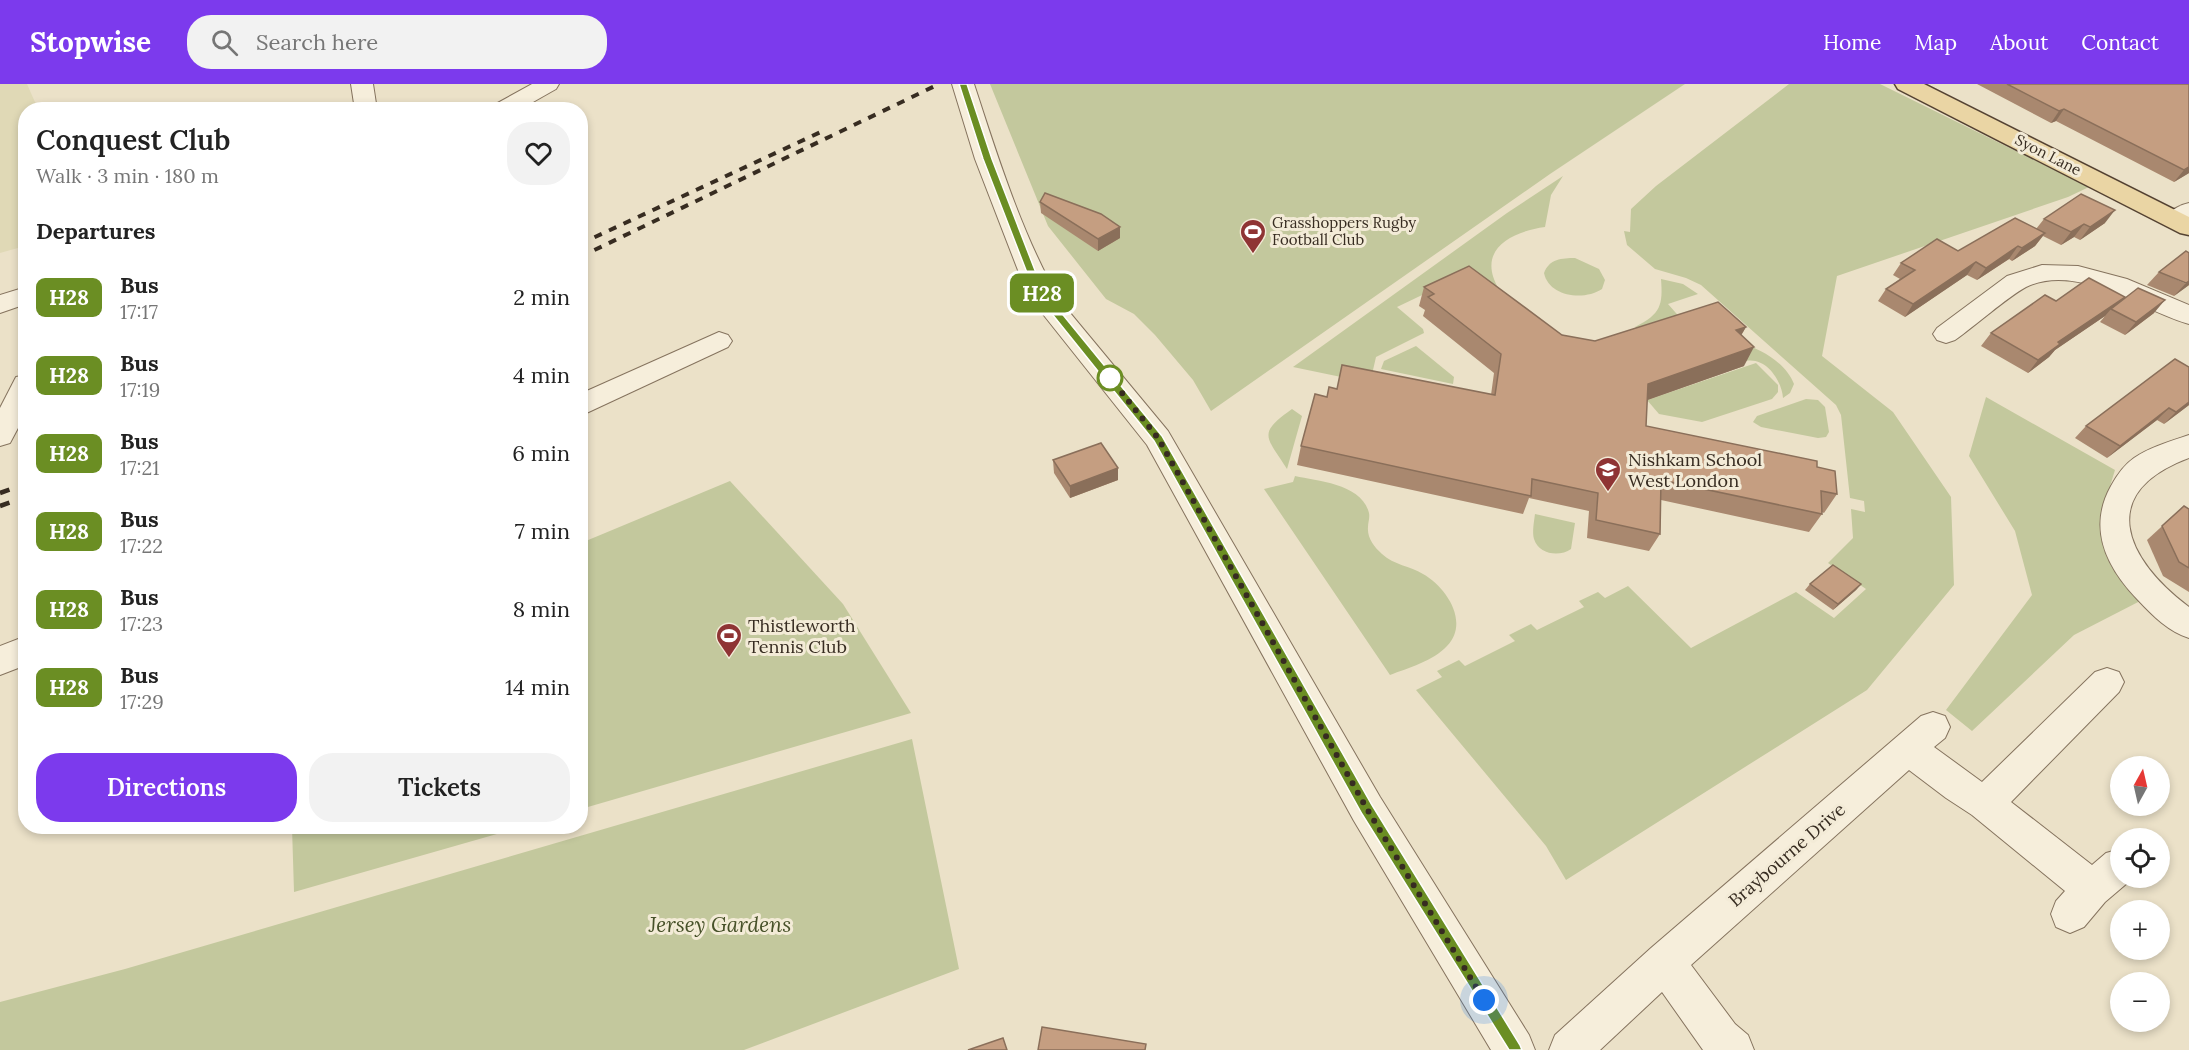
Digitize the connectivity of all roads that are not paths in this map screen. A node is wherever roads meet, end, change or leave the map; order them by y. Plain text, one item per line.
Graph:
1 (362, 84) edge
2 (548, 84) edge
3 (1906, 84) edge
4 (965, 87) edge
5 (365, 102) edge
6 (516, 102) edge
7 (2184, 219) edge
8 (1959, 292) dead end
9 (18, 298) edge
10 (0, 304) edge
11 (1985, 306) junction
12 (2189, 315) edge
13 (1946, 334) dead end
14 (719, 341) dead end
15 (18, 400) edge
16 (588, 402) edge
17 (0, 436) edge
18 (2189, 446) edge
19 (2189, 625) edge
20 (18, 653) edge
21 (0, 661) edge
22 (2107, 682) dead end
23 (1985, 803) junction
24 (2094, 890) dead end
25 (1665, 962) junction
26 (1514, 1050) edge
27 (1570, 1050) edge
28 (1733, 1050) edge

1 - 5 street
2 - 6 street
3 - 7 main road, Syon Lane
4 - 26 street
8 - 11 street
9 - 10 street
11 - 12 street
11 - 13 street
14 - 16 street
15 - 17 street
18 - 19 street
20 - 21 street
22 - 23 street
23 - 24 street, Braybourne Drive
23 - 25 street, Braybourne Drive
25 - 27 street, Braybourne Drive
25 - 28 street

